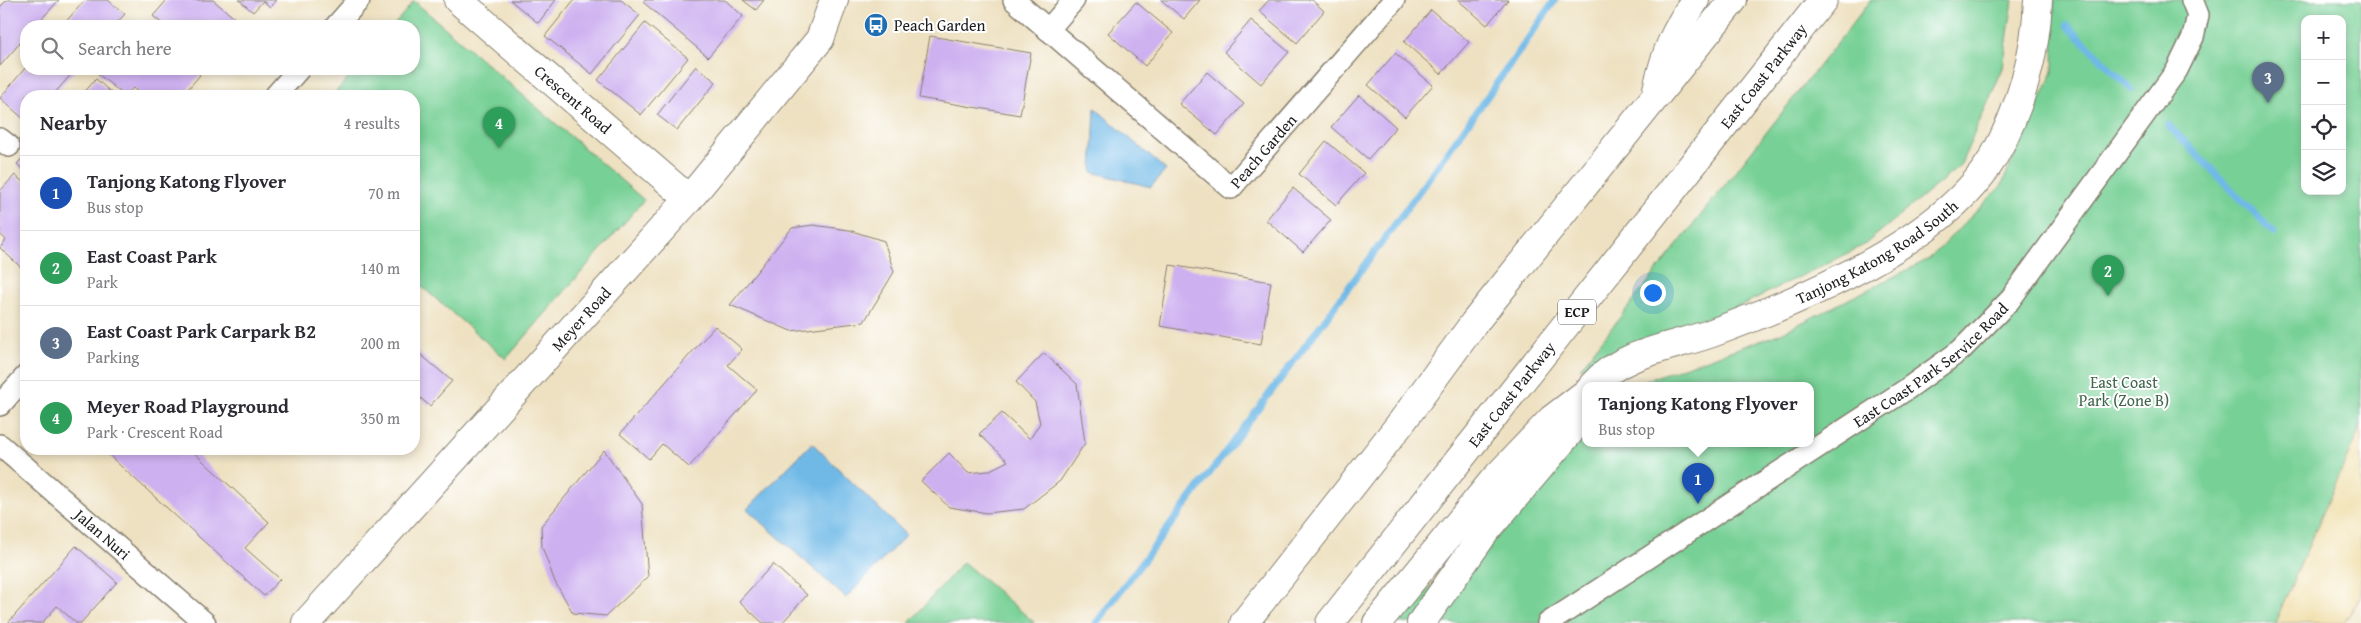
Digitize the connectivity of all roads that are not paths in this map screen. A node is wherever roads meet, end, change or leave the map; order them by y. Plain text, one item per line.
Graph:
1 (359, 0) edge
2 (458, 0) edge
3 (834, 0) edge
4 (1014, 0) edge
5 (1074, 0) edge
6 (1394, 0) edge
7 (1695, 0) edge
8 (1733, 0) edge
9 (1823, 0) edge
10 (2038, 0) edge
11 (2192, 0) edge
12 (341, 20) edge
13 (1048, 30) junction
14 (294, 75) edge
15 (280, 90) edge
16 (1654, 97) junction
17 (689, 199) junction
18 (1597, 382) edge
19 (20, 383) edge
20 (1582, 397) edge
21 (1582, 403) edge
22 (0, 405) edge
23 (0, 445) edge
24 (205, 623) edge
25 (306, 623) edge
26 (1244, 623) edge
27 (1330, 623) edge
28 (1377, 623) edge
29 (1421, 623) edge
30 (1548, 623) edge

1 - 12 street
2 - 17 main road, Crescent Road
3 - 17 main road, Meyer Road
4 - 13 street, Peach Garden
5 - 13 street
6 - 13 street, Peach Garden
7 - 16 main road
8 - 16 main road
9 - 27 main road, East Coast Parkway / ECP
10 - 18 main road, Tanjong Katong Road South
11 - 30 street, East Coast Park Service Road
14 - 15 street
16 - 26 main road
17 - 25 main road, Meyer Road
19 - 22 street
20 - 28 main road
21 - 29 main road
23 - 24 street, Jalan Nuri

